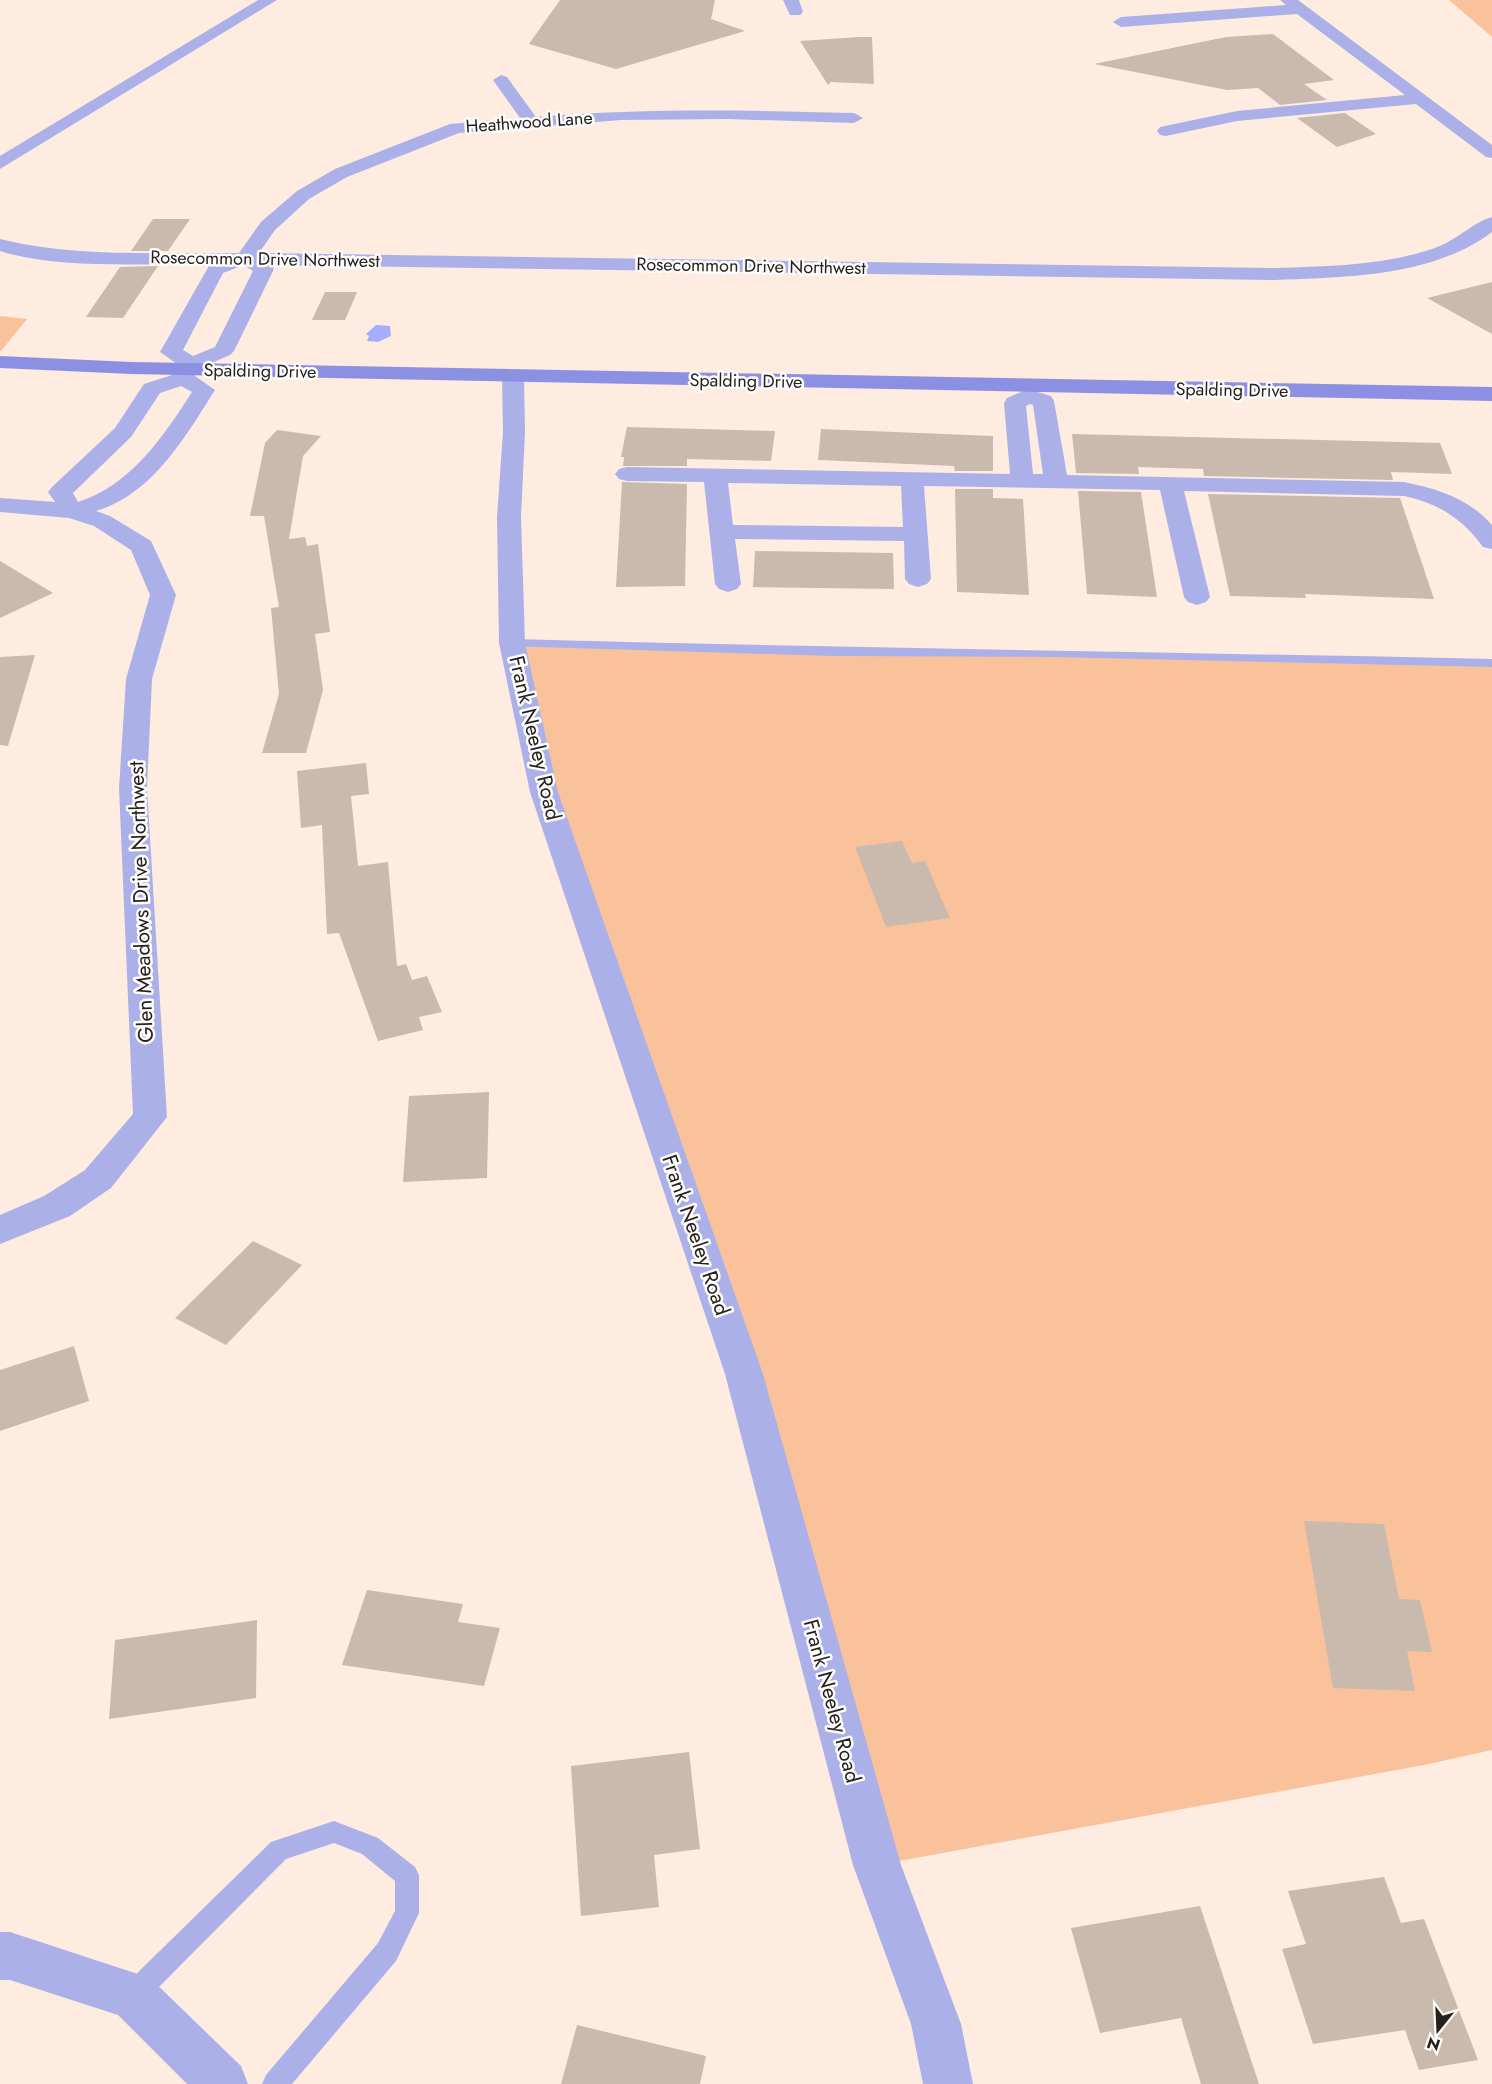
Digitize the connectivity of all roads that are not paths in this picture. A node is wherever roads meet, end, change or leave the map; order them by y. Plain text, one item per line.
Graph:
1 (269, 0) edge
2 (1294, 4) edge
3 (1121, 22) dead end
4 (501, 80) dead end
5 (1420, 99) junction
6 (854, 118) dead end
7 (531, 121) junction
8 (1166, 131) dead end
9 (1492, 153) edge
10 (0, 164) edge
11 (1492, 223) edge
12 (0, 245) edge
13 (246, 257) junction
14 (220, 311) junction
15 (0, 362) edge
16 (188, 370) junction
17 (513, 376) junction
18 (1027, 391) junction
19 (1492, 394) edge
20 (627, 474) dead end
21 (715, 475) junction
22 (912, 478) junction
23 (1022, 480) junction
24 (1056, 481) junction
25 (1170, 483) junction
26 (0, 505) edge
27 (72, 511) junction
28 (721, 532) junction
29 (915, 534) junction
30 (1492, 542) edge
31 (918, 579) dead end
32 (728, 584) dead end
33 (1197, 597) dead end
34 (512, 643) junction
35 (1492, 663) edge
36 (0, 1230) edge
37 (0, 1956) edge
38 (133, 1995) junction
39 (223, 2084) edge
40 (274, 2084) edge
41 (948, 2084) edge

1 - 10 street
2 - 3 street
2 - 5 street
4 - 7 street
5 - 8 street
5 - 9 street
6 - 7 street, Heathwood Lane
7 - 13 street, Heathwood Lane
11 - 13 street, Rosecommon Drive Northwest
12 - 13 street, Rosecommon Drive Northwest
13 - 14 street
13 - 14 street
14 - 16 street
14 - 16 street
15 - 16 main road, Spalding Drive
16 - 17 main road, Spalding Drive
16 - 27 street
16 - 27 street
17 - 18 main road, Spalding Drive
17 - 34 street, Frank Neeley Road
18 - 19 main road, Spalding Drive
18 - 23 street
18 - 24 street
20 - 21 street
21 - 22 street
21 - 28 street
22 - 23 street
22 - 29 street
23 - 24 street
24 - 25 street
25 - 30 street
25 - 33 street
26 - 27 street, Glen Meadows Drive Northwest
27 - 36 street, Glen Meadows Drive Northwest
28 - 29 street
28 - 32 street
29 - 31 street
34 - 35 lane
34 - 41 street, Frank Neeley Road
37 - 38 street
38 - 39 street
38 - 40 lane

